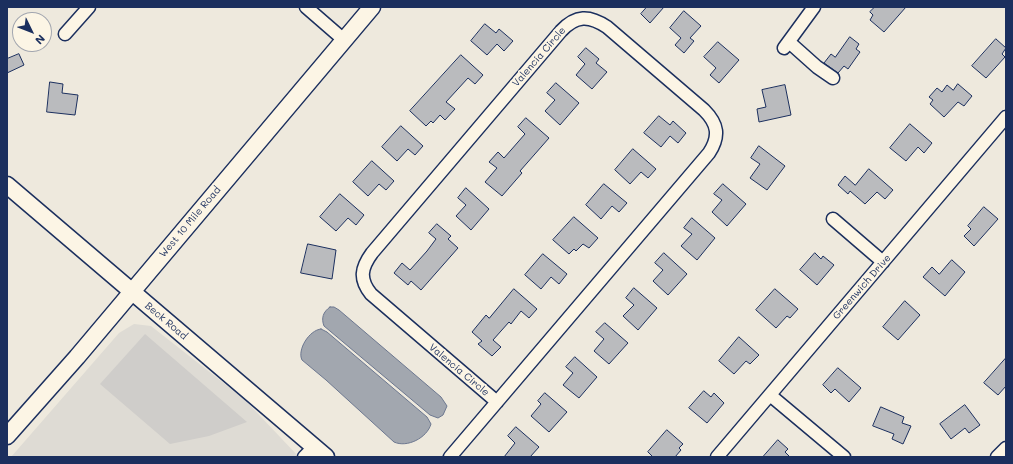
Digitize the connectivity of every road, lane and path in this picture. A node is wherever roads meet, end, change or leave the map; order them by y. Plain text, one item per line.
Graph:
1 (89, 7) edge
2 (306, 7) edge
3 (372, 7) edge
4 (814, 7) edge
5 (65, 34) dead end
6 (344, 40) junction
7 (833, 78) dead end
8 (1006, 117) edge
9 (7, 185) edge
10 (833, 219) dead end
11 (883, 262) junction
12 (131, 291) junction
13 (770, 395) junction
14 (497, 402) junction
15 (7, 436) edge
16 (1006, 448) edge
17 (309, 452) edge
18 (326, 457) edge
19 (450, 457) edge
20 (717, 457) edge
21 (844, 457) edge
22 (997, 457) edge

1 - 5 street
2 - 6 street
3 - 6 main road, West 10 Mile Road
4 - 7 street
6 - 12 main road, West 10 Mile Road
8 - 11 street, Greenwich Drive
9 - 12 main road, Beck Road
10 - 11 street
11 - 13 street, Greenwich Drive
12 - 15 main road, West 10 Mile Road
12 - 17 main road, Beck Road
13 - 20 street, Greenwich Drive
13 - 21 street
14 - 14 street, Valencia Circle
14 - 19 street, Valencia Circle
16 - 22 street
17 - 18 main road, Beck Road

